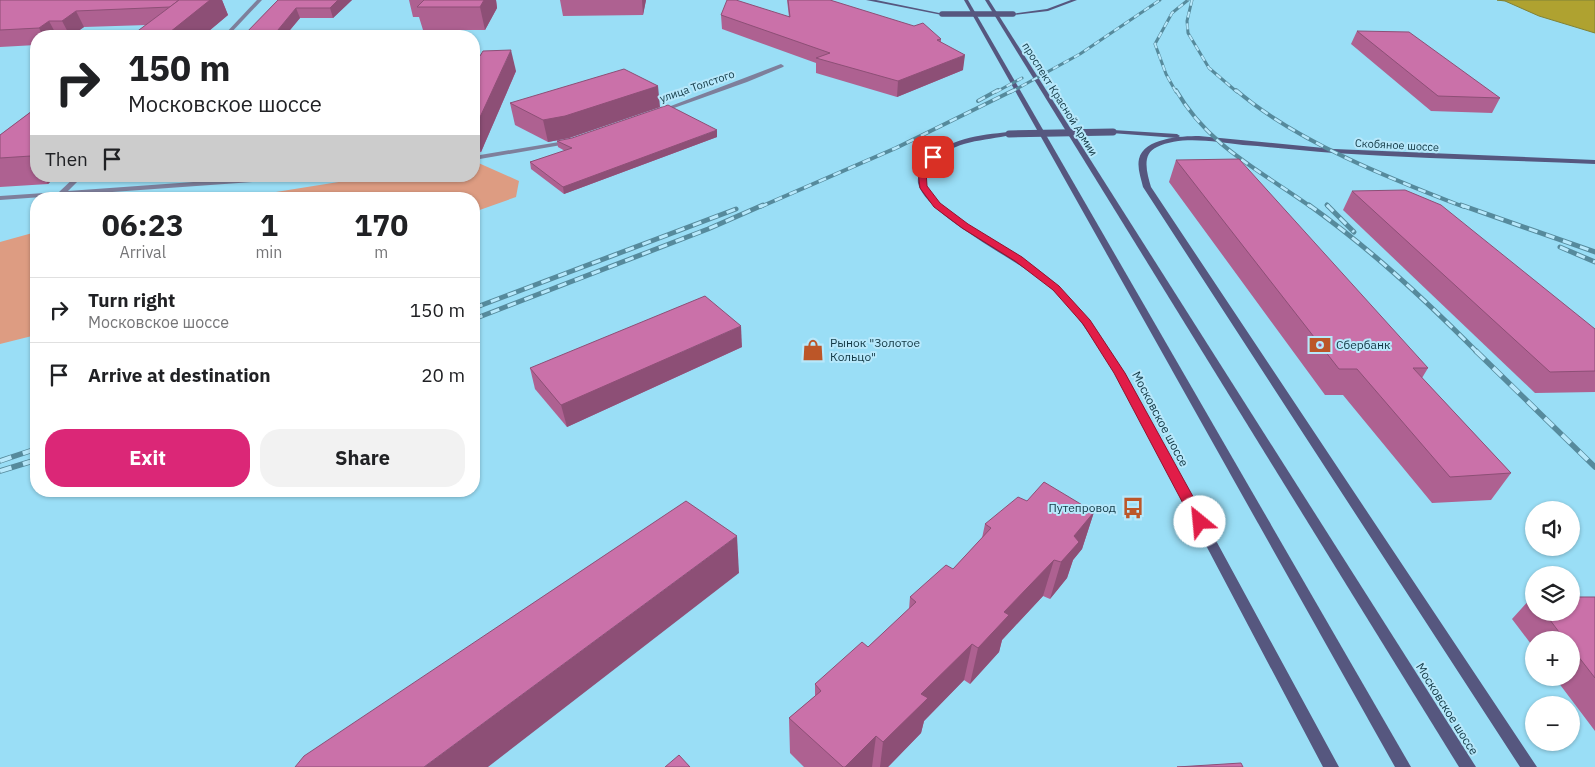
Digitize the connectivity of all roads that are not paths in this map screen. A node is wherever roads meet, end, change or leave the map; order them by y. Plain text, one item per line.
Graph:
1 (260, 0) edge
2 (868, 0) edge
3 (966, 0) edge
4 (987, 0) edge
5 (1075, 0) edge
6 (231, 30) edge
7 (780, 66) dead end
8 (650, 115) edge
9 (1199, 138) junction
10 (579, 139) edge
11 (480, 157) edge
12 (1595, 162) edge
13 (74, 182) edge
14 (238, 182) edge
15 (63, 192) edge
16 (83, 192) edge
17 (30, 196) edge
18 (0, 198) edge
19 (1116, 208) joint
20 (1332, 767) edge
21 (1403, 767) edge
22 (1468, 767) edge
23 (1529, 767) edge

1 - 6 street
2 - 5 main road, bridge
3 - 21 main road
4 - 19 main road, проспект Красной Армии
7 - 8 street, улица Толстого
9 - 12 main road, Скобяное шоссе
9 - 20 main road, Московское шоссе, bridge
9 - 23 main road
10 - 11 street
13 - 15 street
14 - 16 street
17 - 18 street
19 - 22 main road, Московское шоссе

